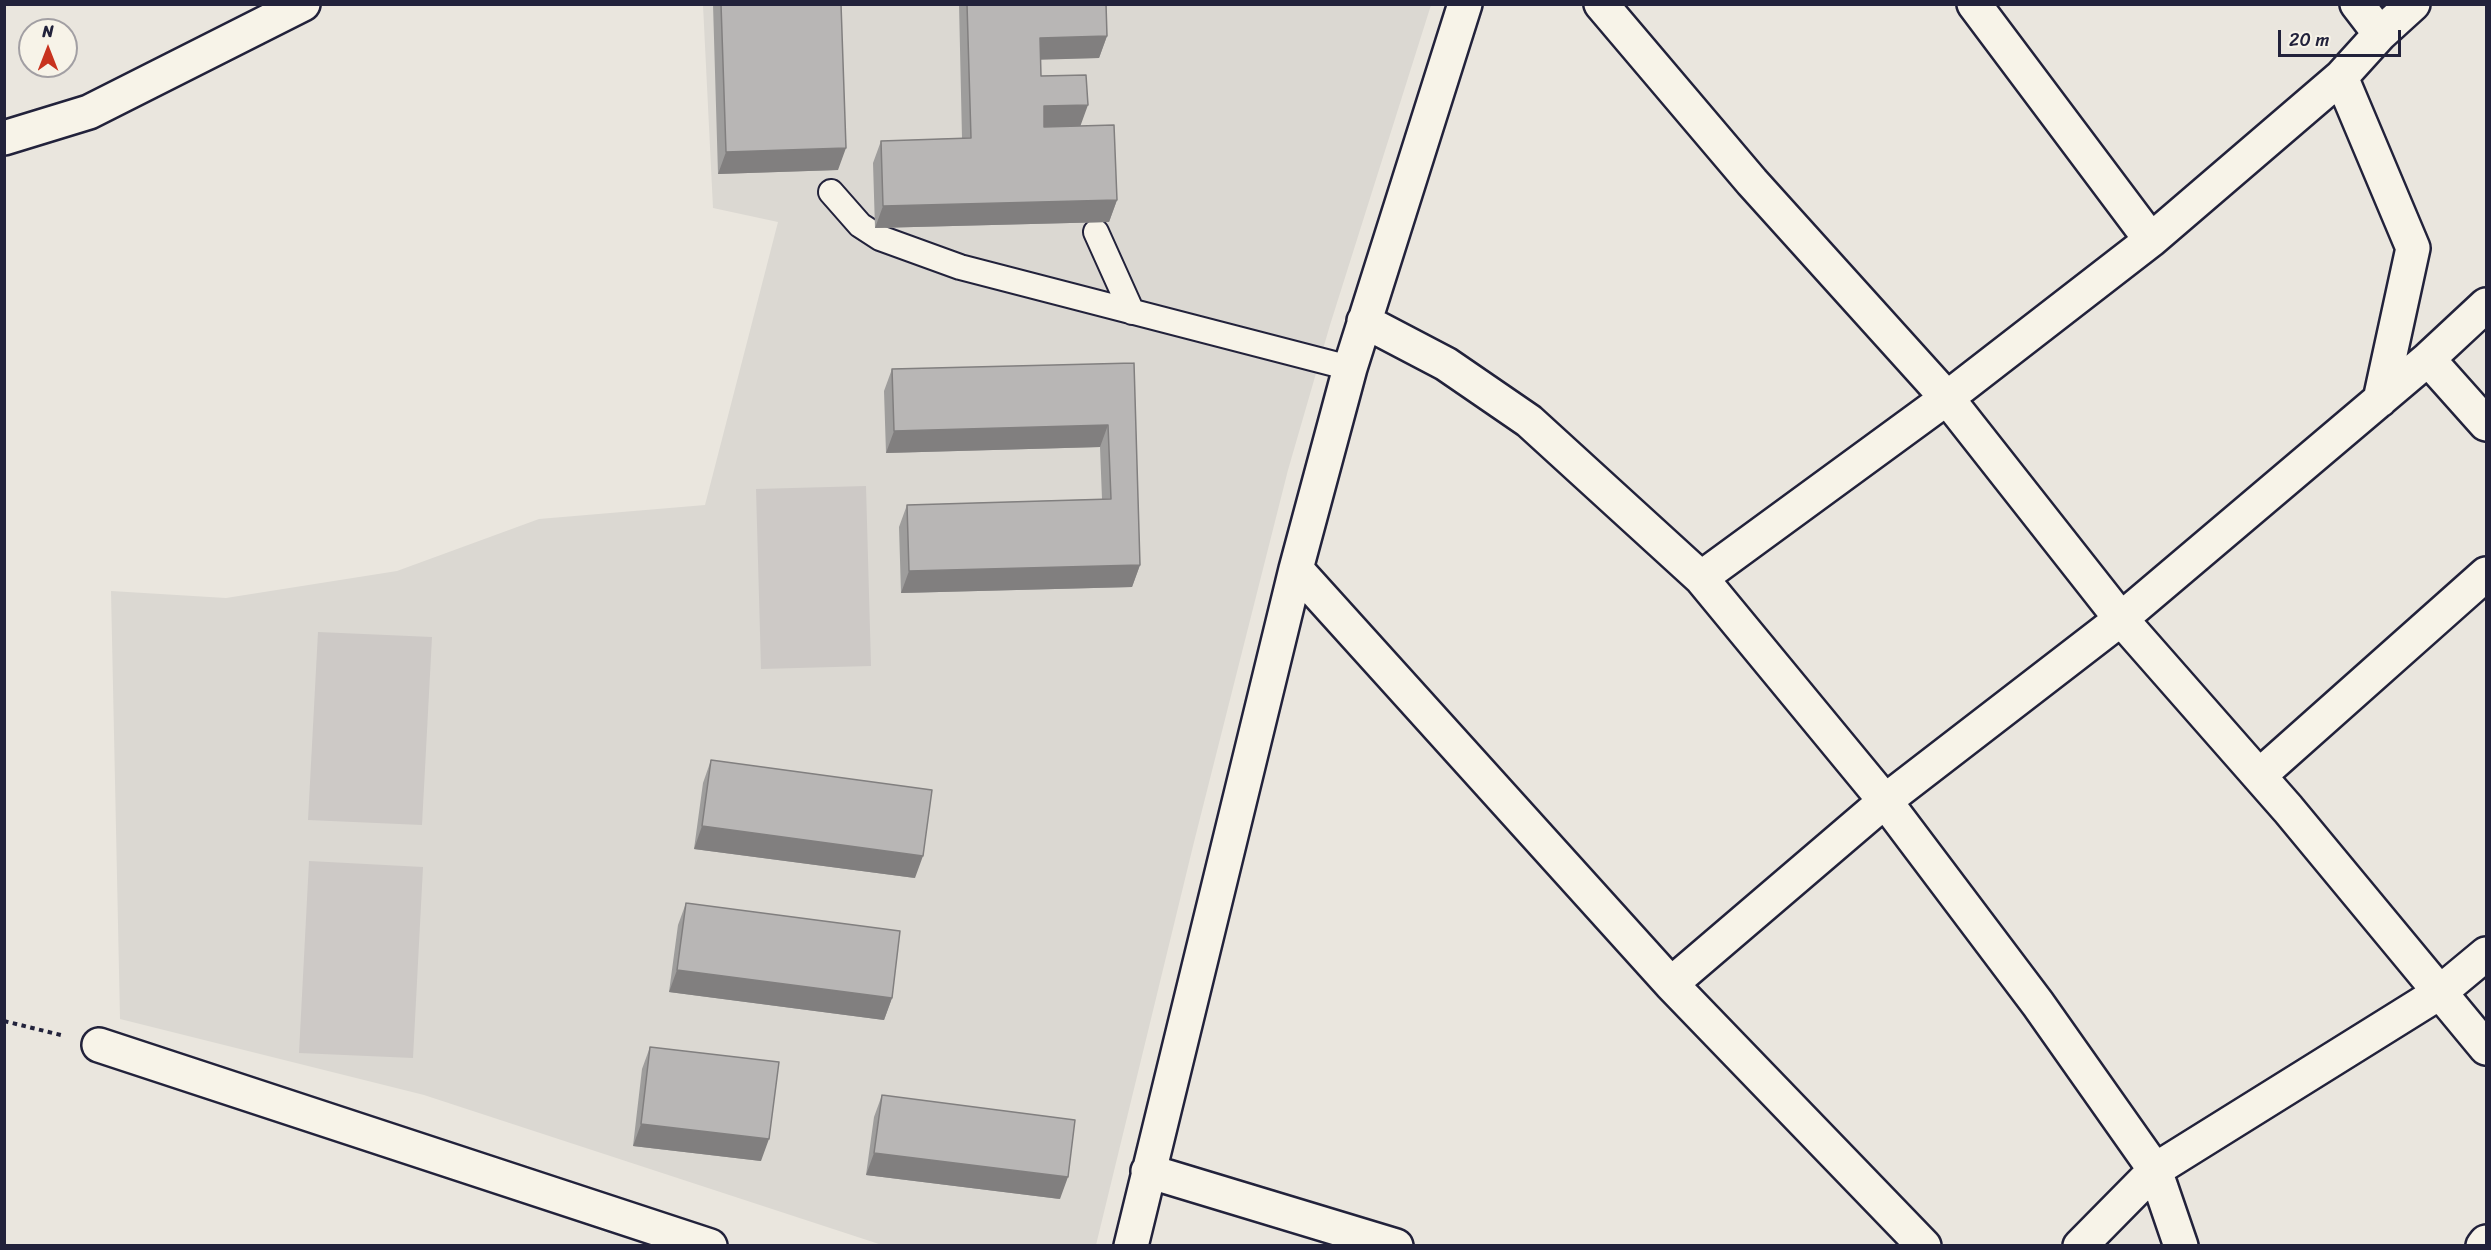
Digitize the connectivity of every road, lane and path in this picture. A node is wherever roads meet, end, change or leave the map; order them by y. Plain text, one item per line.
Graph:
1 (303, 4) edge
2 (1465, 4) edge
3 (1601, 4) edge
4 (1974, 4) edge
5 (2357, 4) edge
6 (2413, 4) edge
7 (2380, 34) junction
8 (2341, 76) junction
9 (4, 138) edge
10 (831, 192) dead end
11 (1096, 232) dead end
12 (2151, 240) junction
13 (2487, 305) edge
14 (1132, 312) junction
15 (1364, 321) junction
16 (2428, 360) junction
17 (1350, 368) junction
18 (1947, 398) junction
19 (2380, 400) junction
20 (2487, 424) edge
21 (1296, 569) junction
22 (2487, 574) edge
23 (1701, 579) junction
24 (2121, 619) junction
25 (2259, 776) junction
26 (1885, 801) junction
27 (2487, 954) edge
28 (1671, 984) junction
29 (2439, 993) junction
30 (4, 1021) edge
31 (99, 1045) joint
32 (2487, 1048) edge
33 (2155, 1170) junction
34 (1148, 1171) junction
35 (2487, 1242) edge
36 (710, 1245) edge
37 (1131, 1245) edge
38 (1396, 1245) edge
39 (1924, 1245) edge
40 (2080, 1245) edge
41 (2181, 1245) edge
42 (2483, 1245) edge

1 - 9 street
2 - 15 street
3 - 18 street
4 - 12 street
5 - 7 street
6 - 7 street
7 - 8 street
8 - 12 street
8 - 19 street
10 - 14 lane
11 - 14 lane
12 - 18 street
13 - 16 street
14 - 17 lane
15 - 17 street
15 - 23 street
16 - 19 street
16 - 20 street
17 - 21 street
18 - 23 street
18 - 24 street
19 - 24 street
21 - 28 street
21 - 34 street
22 - 25 street
23 - 26 street
24 - 25 street
24 - 26 street
25 - 29 street
26 - 28 street
26 - 33 street
27 - 29 street
28 - 39 street
29 - 32 street
29 - 33 street
30 - 31 path
31 - 36 street
33 - 40 street
33 - 41 street
34 - 37 street
34 - 38 street
35 - 42 street

